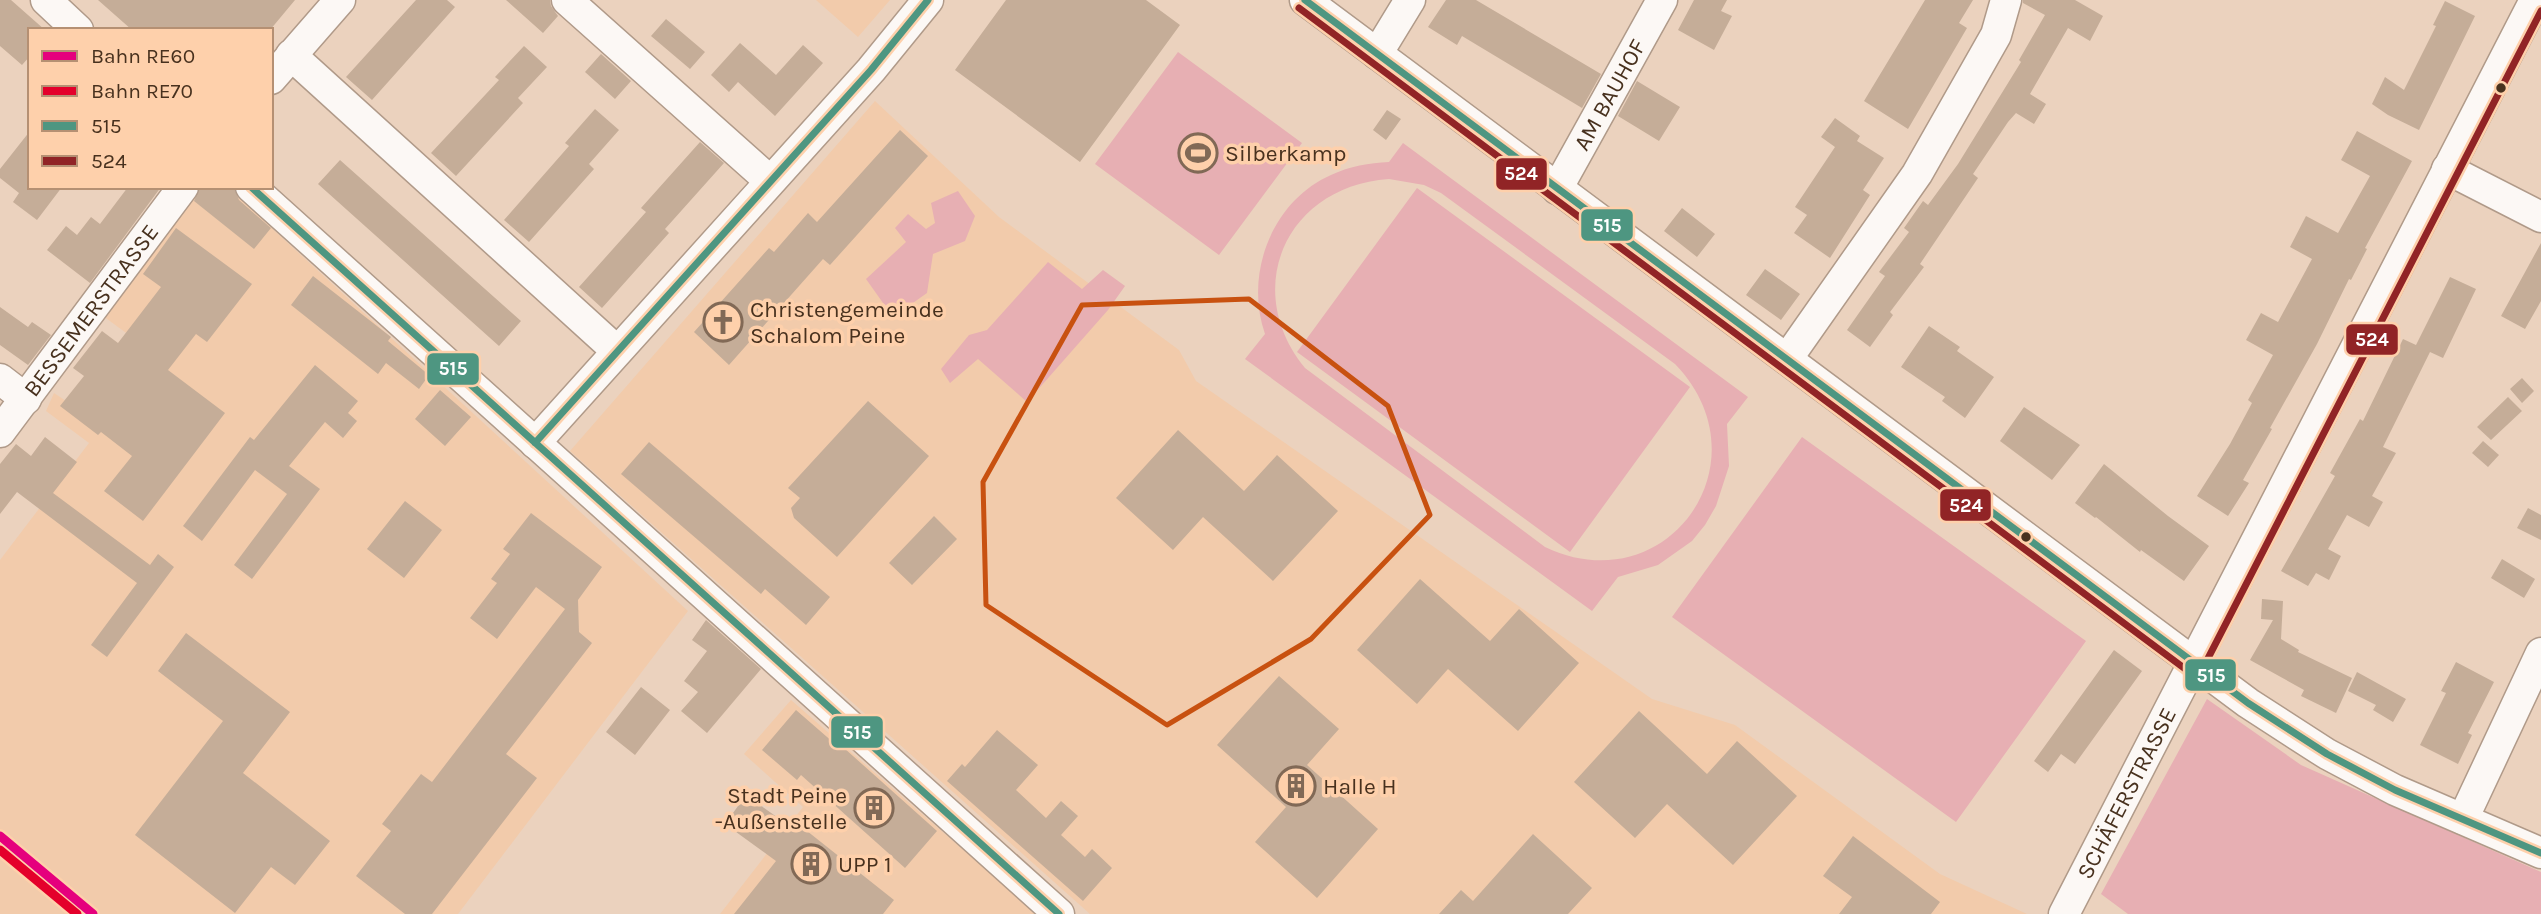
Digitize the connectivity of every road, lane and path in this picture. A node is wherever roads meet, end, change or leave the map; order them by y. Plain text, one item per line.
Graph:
1 (46, 0) edge
2 (340, 0) edge
3 (567, 0) edge
4 (928, 0) edge
5 (1305, 0) edge
6 (1410, 0) edge
7 (1662, 0) edge
8 (2006, 0) edge
9 (2535, 0) edge
10 (76, 28) edge
11 (1377, 54) junction
12 (291, 55) junction
13 (273, 77) edge
14 (2447, 169) junction
15 (770, 181) junction
16 (182, 189) edge
17 (253, 189) edge
18 (1557, 189) junction
19 (2541, 217) edge
20 (617, 351) junction
21 (1787, 359) junction
22 (0, 379) edge
23 (26, 398) junction
24 (0, 432) edge
25 (535, 443) junction
26 (2541, 653) edge
27 (2194, 663) junction
28 (2463, 818) junction
29 (2541, 853) edge
30 (1059, 914) edge
31 (2064, 914) edge

1 - 10 street
2 - 12 street
3 - 15 street
4 - 15 street
5 - 11 street
6 - 11 street
7 - 18 street, AM BAUHOF
8 - 21 street
9 - 14 street, SCHÄFERSTRASSE
11 - 18 street
12 - 13 street
12 - 20 street
14 - 19 street
14 - 27 street, SCHÄFERSTRASSE
15 - 20 street
16 - 23 street, BESSEMERSTRASSE
17 - 25 street
18 - 21 street
20 - 25 street
21 - 27 street
22 - 23 street
23 - 24 street, BESSEMERSTRASSE
25 - 30 street
26 - 28 street
27 - 28 street
27 - 31 street, SCHÄFERSTRASSE
28 - 29 street

